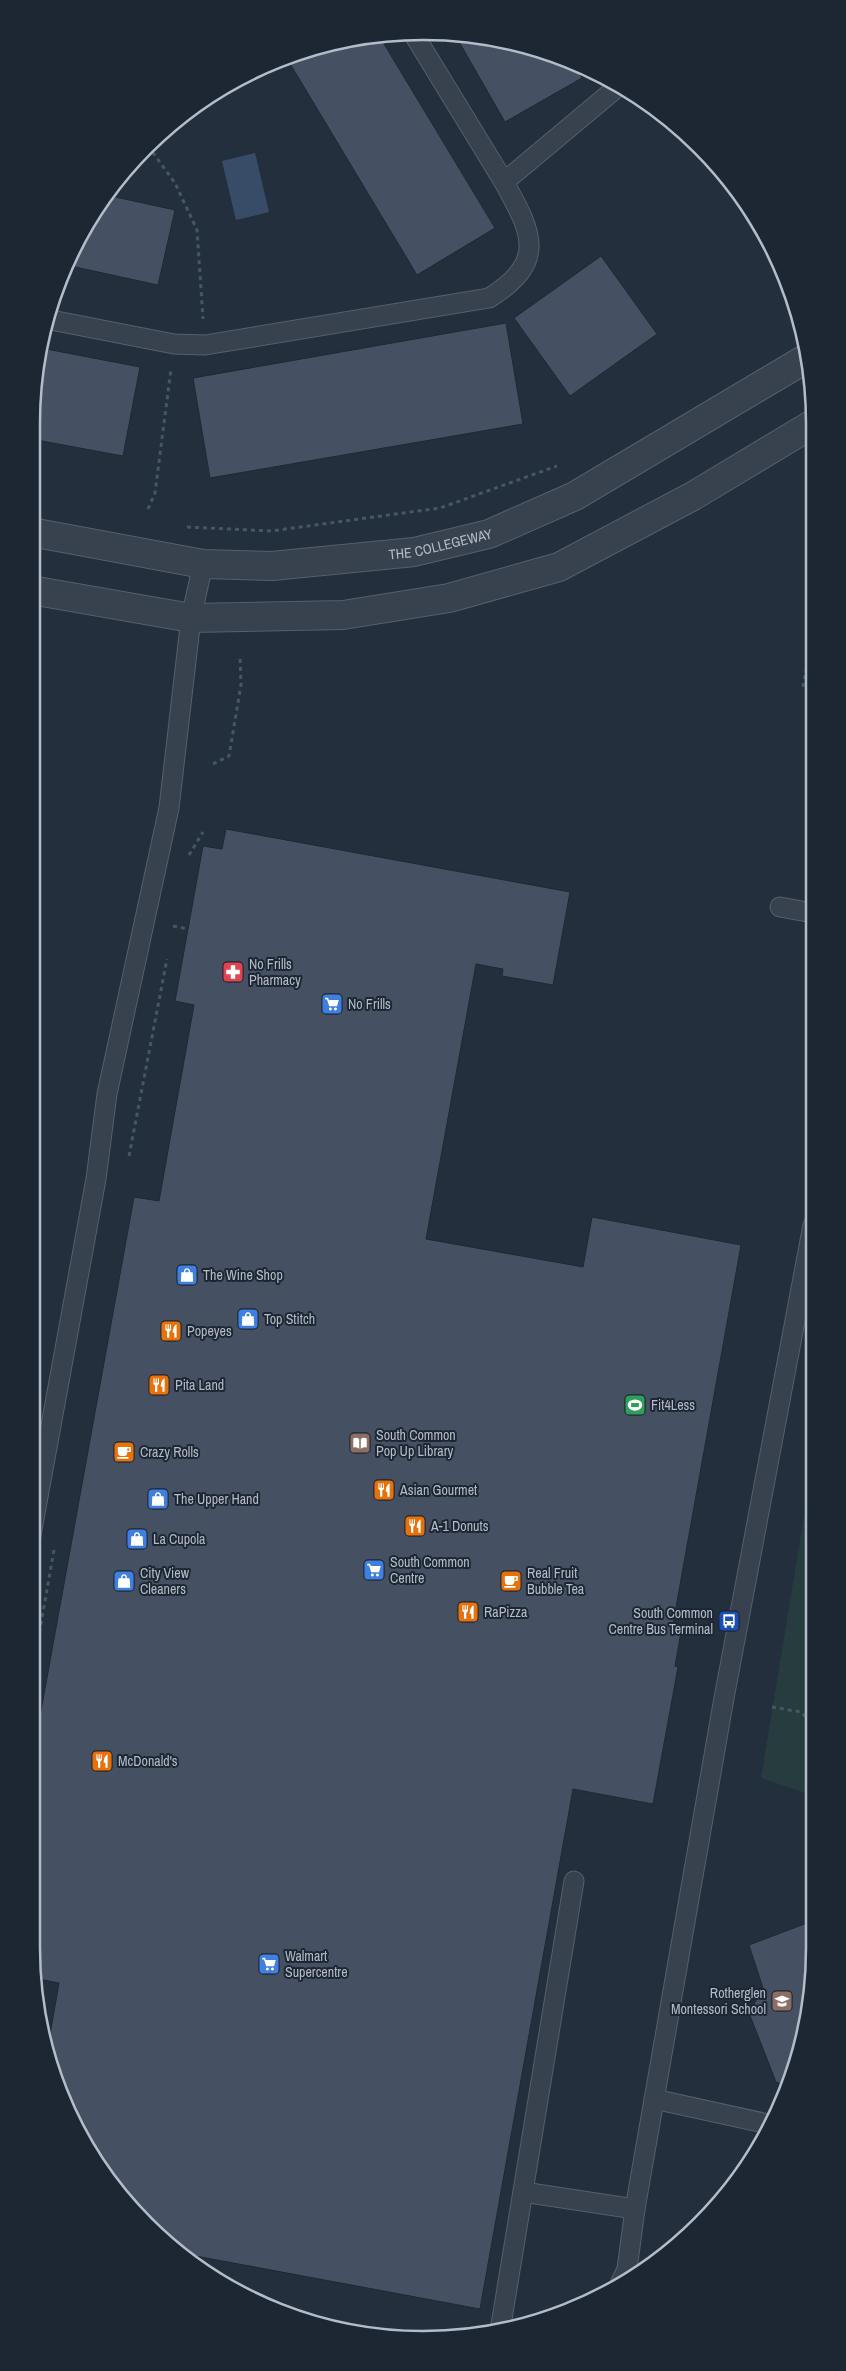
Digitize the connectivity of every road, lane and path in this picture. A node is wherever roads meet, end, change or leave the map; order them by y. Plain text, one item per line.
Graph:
1 (417, 40) edge
2 (613, 91) edge
3 (152, 152) edge
4 (504, 182) junction
5 (54, 321) edge
6 (174, 344) junction
7 (205, 345) junction
8 (801, 361) edge
9 (806, 429) edge
10 (566, 463) dead end
11 (148, 509) dead end
12 (179, 526) dead end
13 (40, 534) edge
14 (203, 564) junction
15 (40, 592) edge
16 (191, 618) junction
17 (240, 656) dead end
18 (806, 670) edge
19 (803, 687) dead end
20 (213, 764) dead end
21 (780, 907) dead end
22 (806, 912) edge
23 (173, 926) dead end
24 (188, 929) dead end
25 (806, 1262) edge
26 (40, 1486) edge
27 (772, 1707) dead end
28 (806, 1717) edge
29 (574, 1881) dead end
30 (654, 2099) junction
31 (764, 2123) edge
32 (522, 2192) junction
33 (635, 2209) junction
34 (627, 2272) edge
35 (501, 2323) edge

1 - 4 lane
2 - 4 lane
3 - 7 path
4 - 7 lane
5 - 6 lane
6 - 7 lane
6 - 11 path
8 - 14 street, THE COLLEGEWAY
9 - 16 street
10 - 12 path
13 - 14 street, THE COLLEGEWAY
14 - 16 lane
15 - 16 street
16 - 26 lane
17 - 20 path
18 - 19 path
21 - 22 lane
23 - 24 path
25 - 30 lane
27 - 28 path
29 - 32 lane
30 - 31 lane
30 - 33 lane
32 - 33 lane
32 - 35 lane
33 - 34 lane

